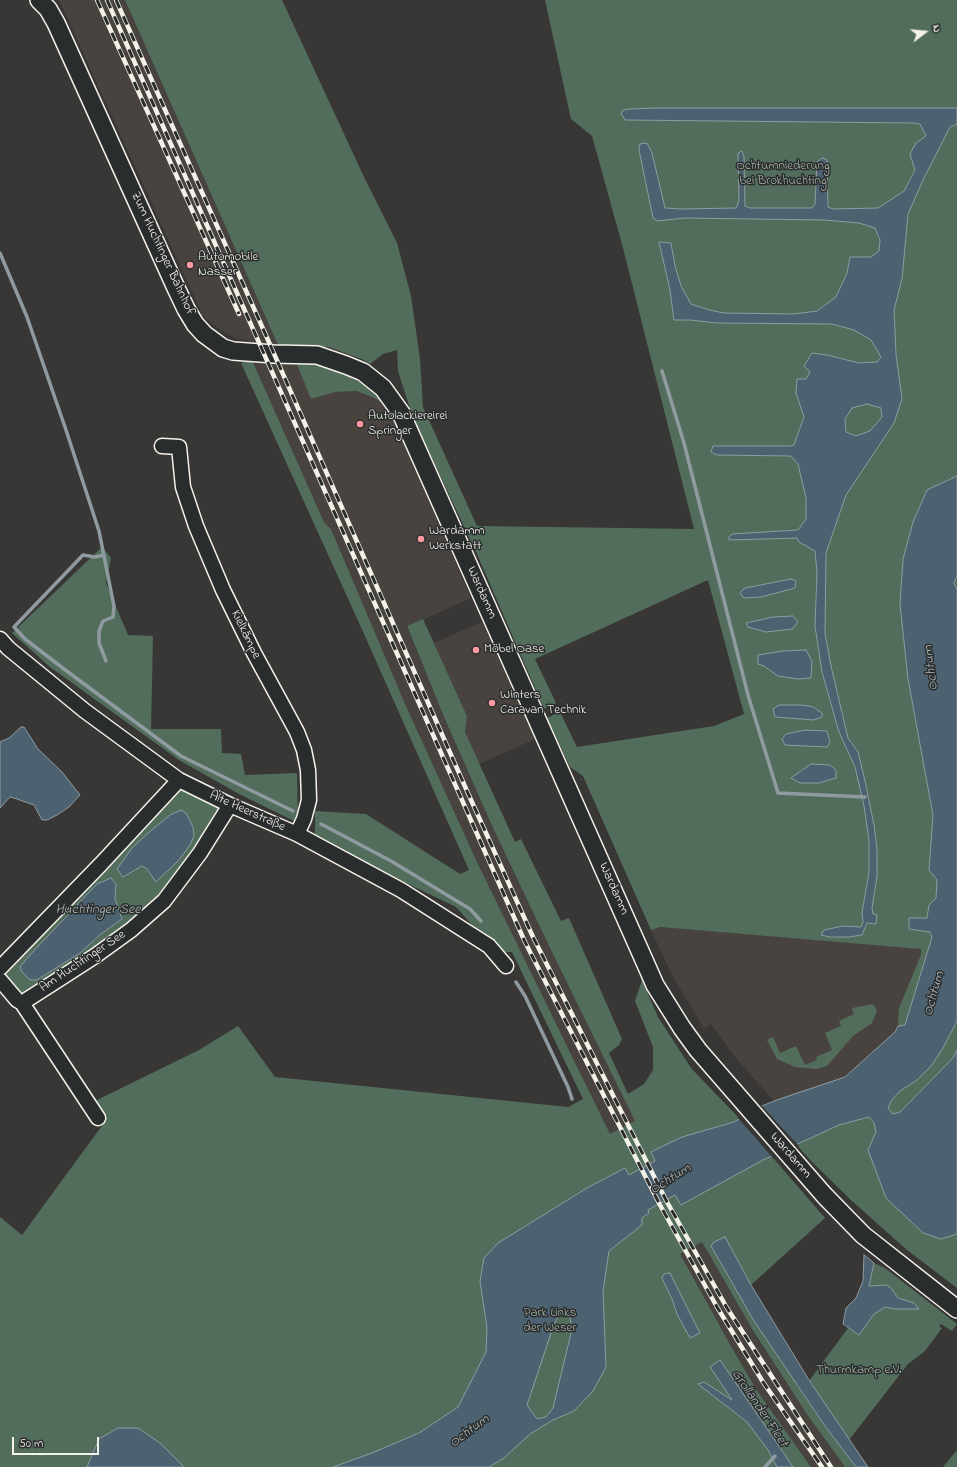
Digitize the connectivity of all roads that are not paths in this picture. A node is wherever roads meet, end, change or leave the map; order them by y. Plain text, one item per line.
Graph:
1 (39, 0) edge
2 (383, 388) joint
3 (162, 446) dead end
4 (0, 639) edge
5 (179, 780) junction
6 (230, 805) junction
7 (297, 834) junction
8 (506, 966) dead end
9 (0, 968) edge
10 (0, 980) edge
11 (22, 1003) junction
12 (98, 1118) dead end
13 (957, 1309) edge

1 - 2 street, Zum Huchtinger Bahnhof
2 - 13 street, Wardamm
3 - 7 street, Kielkämpe
4 - 5 street, Alte Heerstraße
5 - 6 street, Alte Heerstraße
5 - 9 street
6 - 7 street, Alte Heerstraße
6 - 11 street, Am Huchtinger See
7 - 8 street, Alte Heerstraße
10 - 11 street
11 - 12 street

